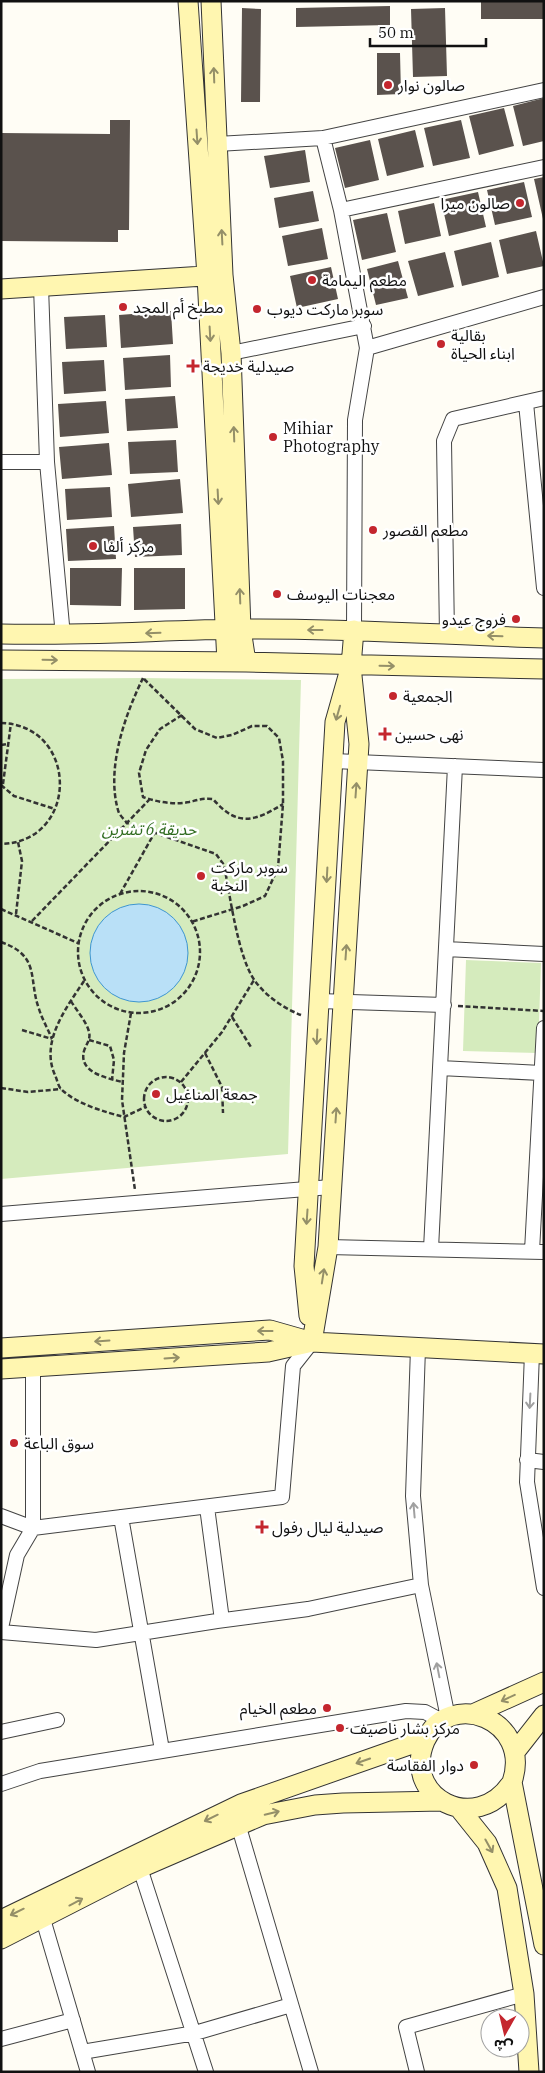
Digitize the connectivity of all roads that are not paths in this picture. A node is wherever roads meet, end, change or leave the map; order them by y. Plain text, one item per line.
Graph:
1 (188, 1) edge
2 (211, 1) edge
3 (544, 90) edge
4 (322, 138) junction
5 (217, 144) junction
6 (544, 167) edge
7 (341, 210) junction
8 (215, 275) junction
9 (41, 286) junction
10 (1, 289) edge
11 (544, 297) edge
12 (364, 326) junction
13 (367, 348) junction
14 (231, 353) junction
15 (544, 398) edge
16 (526, 403) junction
17 (1, 462) edge
18 (47, 462) junction
19 (539, 489) edge
20 (541, 541) edge
21 (544, 588) edge
22 (233, 630) junction
23 (354, 630) junction
24 (1, 634) edge
25 (447, 635) junction
26 (63, 636) junction
27 (544, 638) edge
28 (1, 660) edge
29 (227, 662) junction
30 (246, 662) junction
31 (351, 666) junction
32 (544, 669) edge
33 (333, 760) junction
34 (358, 761) junction
35 (456, 766) junction
36 (544, 770) edge
37 (446, 949) junction
38 (544, 954) edge
39 (319, 1001) junction
40 (343, 1001) junction
41 (444, 1005) junction
42 (544, 1028) edge
43 (440, 1068) junction
44 (541, 1073) junction
45 (331, 1186) junction
46 (309, 1188) junction
47 (1, 1214) edge
48 (328, 1246) junction
49 (431, 1249) junction
50 (538, 1252) edge
51 (312, 1342) junction
52 (1, 1348) edge
53 (418, 1348) junction
54 (538, 1353) edge
55 (33, 1367) junction
56 (1, 1369) edge
57 (527, 1460) junction
58 (544, 1462) edge
59 (206, 1506) junction
60 (1, 1516) edge
61 (121, 1517) junction
62 (33, 1528) junction
63 (543, 1582) edge
64 (421, 1585) junction
65 (222, 1620) junction
66 (1, 1628) edge
67 (1, 1632) edge
68 (142, 1633) junction
69 (544, 1682) edge
70 (473, 1714) junction
71 (544, 1715) edge
72 (57, 1720) dead end
73 (445, 1720) junction
74 (1, 1732) edge
75 (426, 1740) junction
76 (162, 1750) junction
77 (515, 1752) junction
78 (512, 1782) junction
79 (1, 1784) edge
80 (450, 1805) junction
81 (238, 1824) junction
82 (140, 1868) junction
83 (1, 1920) edge
84 (43, 1920) junction
85 (1, 1939) edge
86 (544, 1945) edge
87 (524, 1994) junction
88 (291, 2006) junction
89 (72, 2020) junction
90 (195, 2033) junction
91 (1, 2039) edge
92 (82, 2052) junction
93 (88, 2072) edge
94 (206, 2072) edge
95 (311, 2072) edge
96 (417, 2072) edge
97 (530, 2072) edge

1 -> 8 main road
5 -> 2 main road
3 - 4 street
4 - 5 street
4 - 7 street
8 -> 5 main road
6 - 7 street
7 - 12 street
8 - 9 main road
8 - 14 main road
8 -> 22 main road
9 - 10 main road
9 - 18 street
11 - 13 street
12 - 13 street
12 - 14 street
13 - 23 street
22 -> 14 main road
15 - 16 street
16 - 19 street
16 - 25 street
17 - 18 street
18 - 26 street
19 - 20 street
20 - 21 street
23 -> 22 main road
22 -> 26 main road
22 - 29 main road
22 - 30 main road
23 - 25 main road
23 - 31 main road
24 - 26 main road
27 -> 25 main road
28 -> 29 main road
29 - 30 main road
30 - 31 main road
31 -> 32 main road
31 -> 33 main road
31 - 34 main road
33 - 34 street
33 -> 39 main road
34 - 35 street
40 -> 34 main road
35 - 36 street
35 - 37 street
37 - 38 street
37 - 41 street
39 - 40 street
39 -> 46 main road
40 - 41 street
45 -> 40 main road
41 - 43 street
42 - 44 street
43 - 44 street
43 - 49 street
44 - 50 street
45 - 46 street
45 - 48 main road
46 - 47 street
46 -> 51 main road
48 - 49 street
51 -> 48 main road
49 - 50 street
51 -> 52 main road
51 - 53 main road
55 -> 51 main road
51 - 59 street
53 - 54 main road
64 -> 53 street
54 -> 57 street
55 - 56 main road
55 - 62 street
57 - 58 street
57 - 63 street
59 - 61 street
59 - 65 street
60 - 62 street
61 - 62 street
61 - 68 street
62 - 66 street
64 - 65 street
73 -> 64 street
65 - 68 street
67 - 68 street
68 - 76 street
69 -> 70 main road
70 - 73 main road
70 - 77 main road
71 - 77 main road
72 - 74 street
73 - 75 main road
73 - 76 street
75 - 80 main road
75 -> 83 main road
76 - 79 street
77 - 78 main road
78 - 80 main road
78 - 86 main road
81 -> 80 main road
80 -> 87 main road
81 - 82 main road
81 - 88 street
84 -> 82 main road
82 - 90 street
84 - 85 main road
84 - 89 street
87 - 96 street
87 - 97 main road
88 - 90 street
88 - 95 street
89 - 91 street
89 - 92 street
90 - 92 street
90 - 94 street
92 - 93 street

